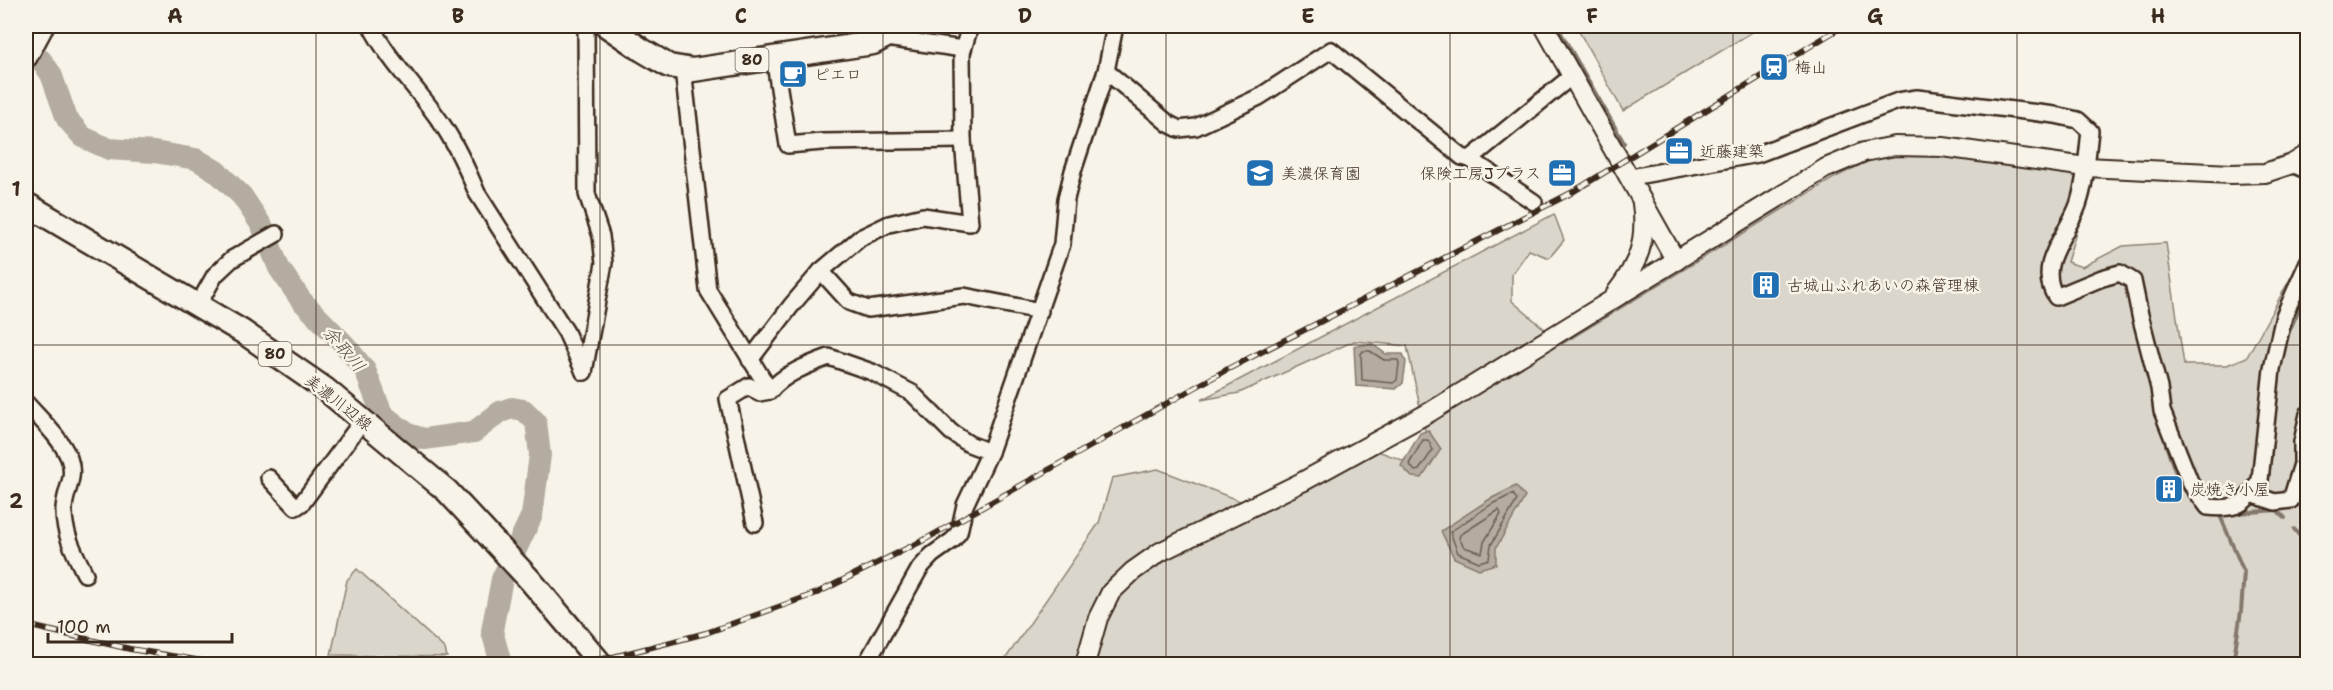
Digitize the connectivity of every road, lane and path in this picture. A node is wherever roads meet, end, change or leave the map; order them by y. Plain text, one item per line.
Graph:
1 (42, 26) edge
2 (371, 26) edge
3 (586, 26) edge
4 (607, 26) edge
5 (970, 26) edge
6 (1115, 26) edge
7 (1544, 26) edge
8 (897, 30) edge
9 (963, 49) junction
10 (26, 56) edge
11 (774, 57) junction
12 (683, 69) junction
13 (1106, 71) junction
14 (1572, 76) junction
15 (963, 140) junction
16 (2307, 154) edge
17 (1470, 159) junction
18 (2086, 167) junction
19 (2300, 168) edge
20 (1631, 177) junction
21 (1641, 197) junction
22 (1534, 202) dead end
23 (26, 204) edge
24 (276, 234) dead end
25 (1676, 261) junction
26 (2307, 262) edge
27 (821, 271) junction
28 (1609, 302) junction
29 (198, 305) junction
30 (1040, 311) junction
31 (750, 360) junction
32 (771, 391) junction
33 (26, 403) edge
34 (2307, 414) edge
35 (363, 420) junction
36 (990, 452) junction
37 (269, 478) dead end
38 (2251, 494) junction
39 (755, 523) dead end
40 (85, 574) dead end
41 (601, 664) edge
42 (866, 664) edge
43 (1085, 664) edge

1 - 10 main road
2 - 3 street
4 - 12 main road, 80
5 - 9 street
6 - 13 street
7 - 14 street
8 - 9 street
8 - 11 main road, 80
9 - 15 street
11 - 12 main road, 80
11 - 15 street
12 - 31 street
13 - 17 street
13 - 30 street
14 - 17 street
14 - 20 street
15 - 27 street
16 - 19 street
17 - 22 street
18 - 19 street
18 - 20 street
18 - 25 street
18 - 38 street
20 - 21 street
21 - 25 street
21 - 28 street
23 - 29 main road, 美濃川辺線 / 80
24 - 29 street
25 - 28 street
26 - 38 street
27 - 30 street
27 - 31 street
28 - 43 street
29 - 35 main road, 美濃川辺線 / 80
30 - 36 street
31 - 32 street
32 - 36 street
32 - 39 street
33 - 40 street
34 - 38 street
35 - 37 street
35 - 41 main road, 美濃川辺線 / 80
36 - 42 street

